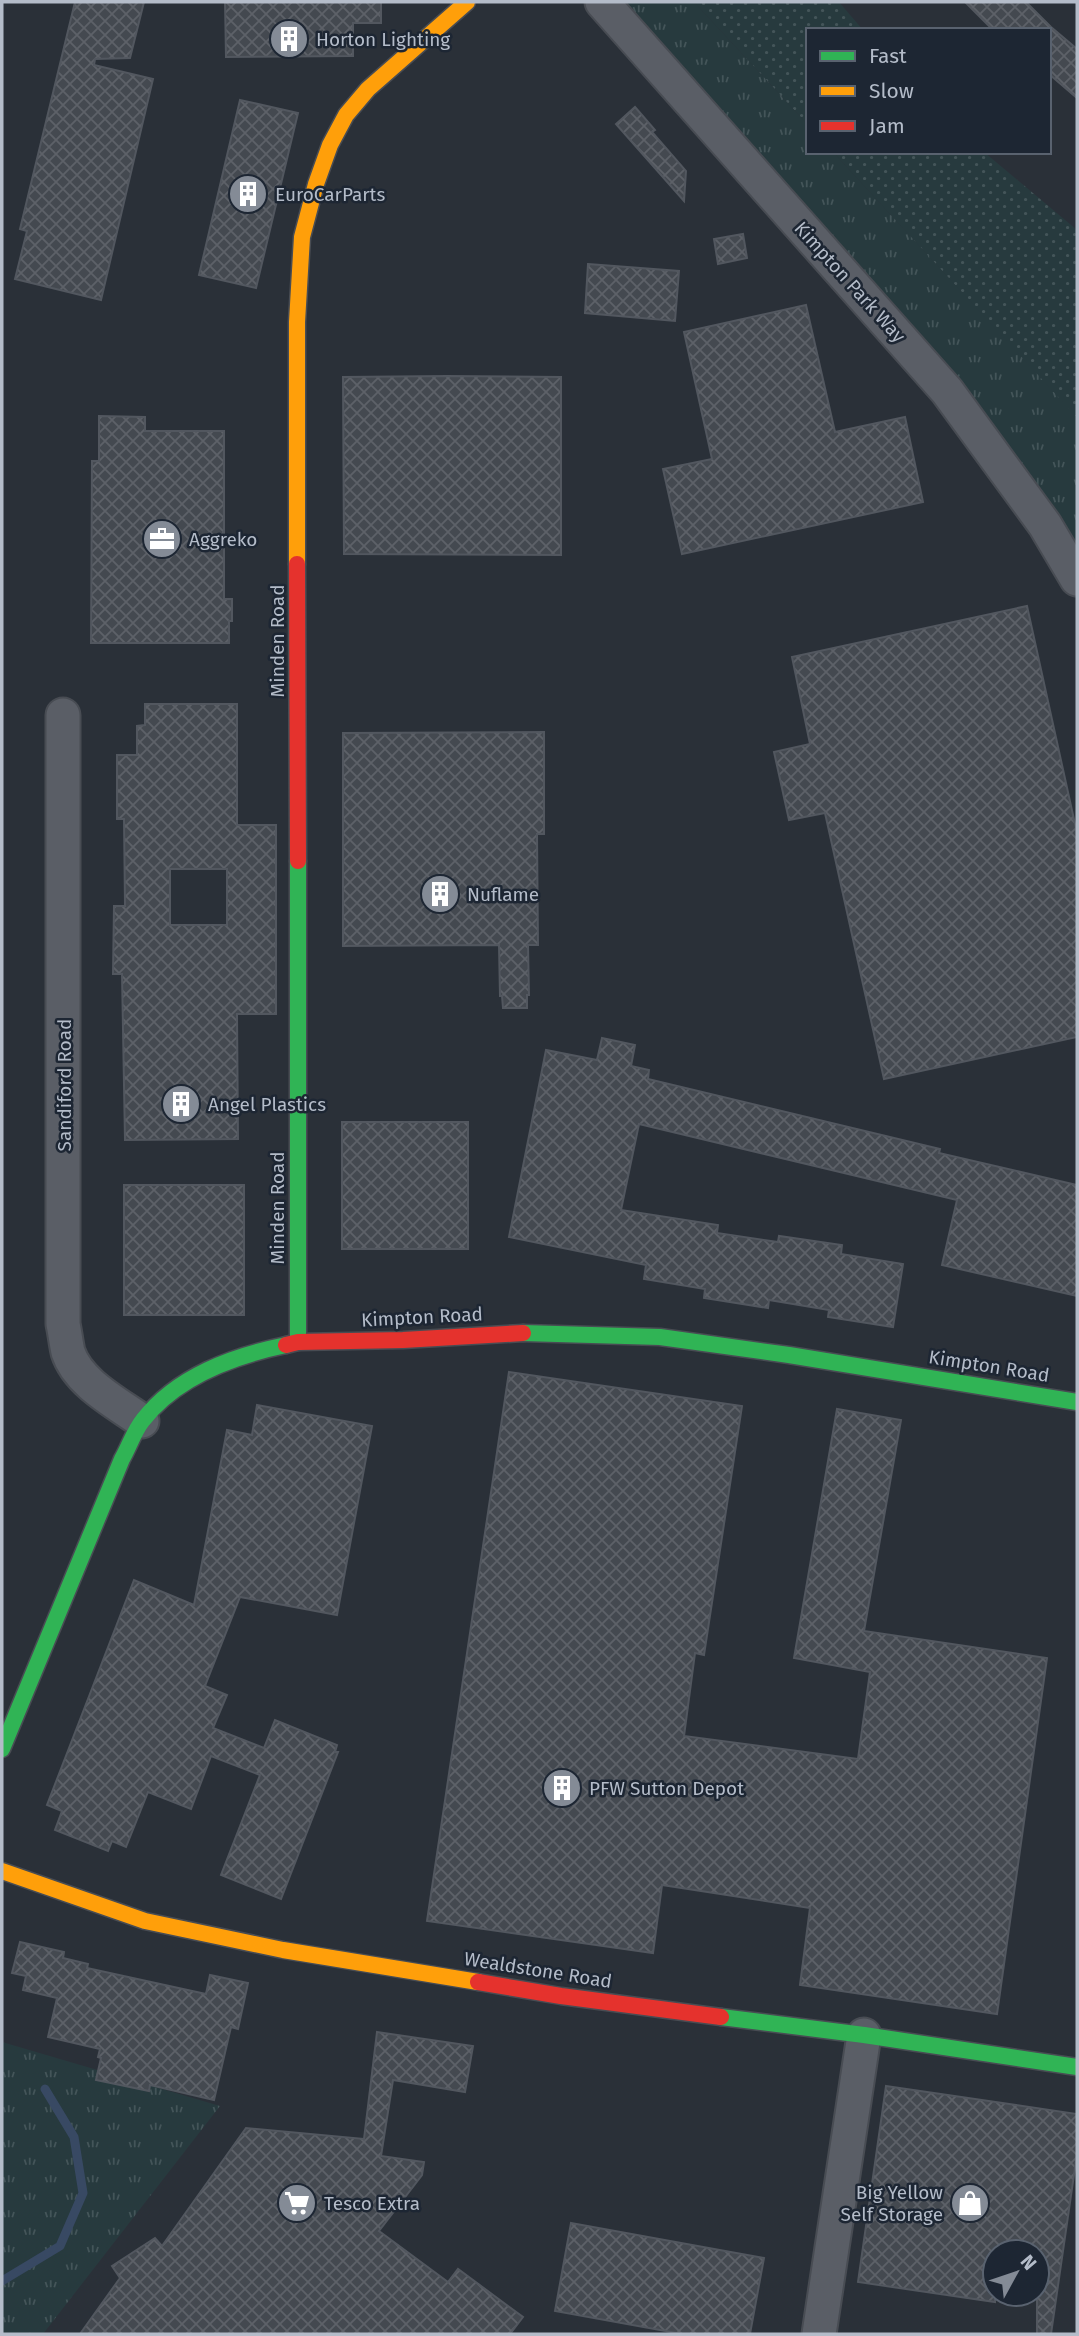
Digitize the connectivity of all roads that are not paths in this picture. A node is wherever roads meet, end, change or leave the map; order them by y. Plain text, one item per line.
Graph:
1 (467, 2) edge
2 (602, 2) edge
3 (1077, 579) edge
4 (63, 715) dead end
5 (298, 1342) junction
6 (1077, 1402) edge
7 (142, 1421) junction
8 (2, 1749) edge
9 (2, 1871) edge
10 (864, 2035) junction
11 (1077, 2067) edge
12 (819, 2334) edge

1 - 5 street, Minden Road
2 - 3 street, Kimpton Park Way
4 - 7 street, Sandiford Road
5 - 6 street, Kimpton Road
5 - 7 street, Kimpton Road
7 - 8 street, Kimpton Road
9 - 10 street, Wealdstone Road
10 - 11 street, Wealdstone Road
10 - 12 street

